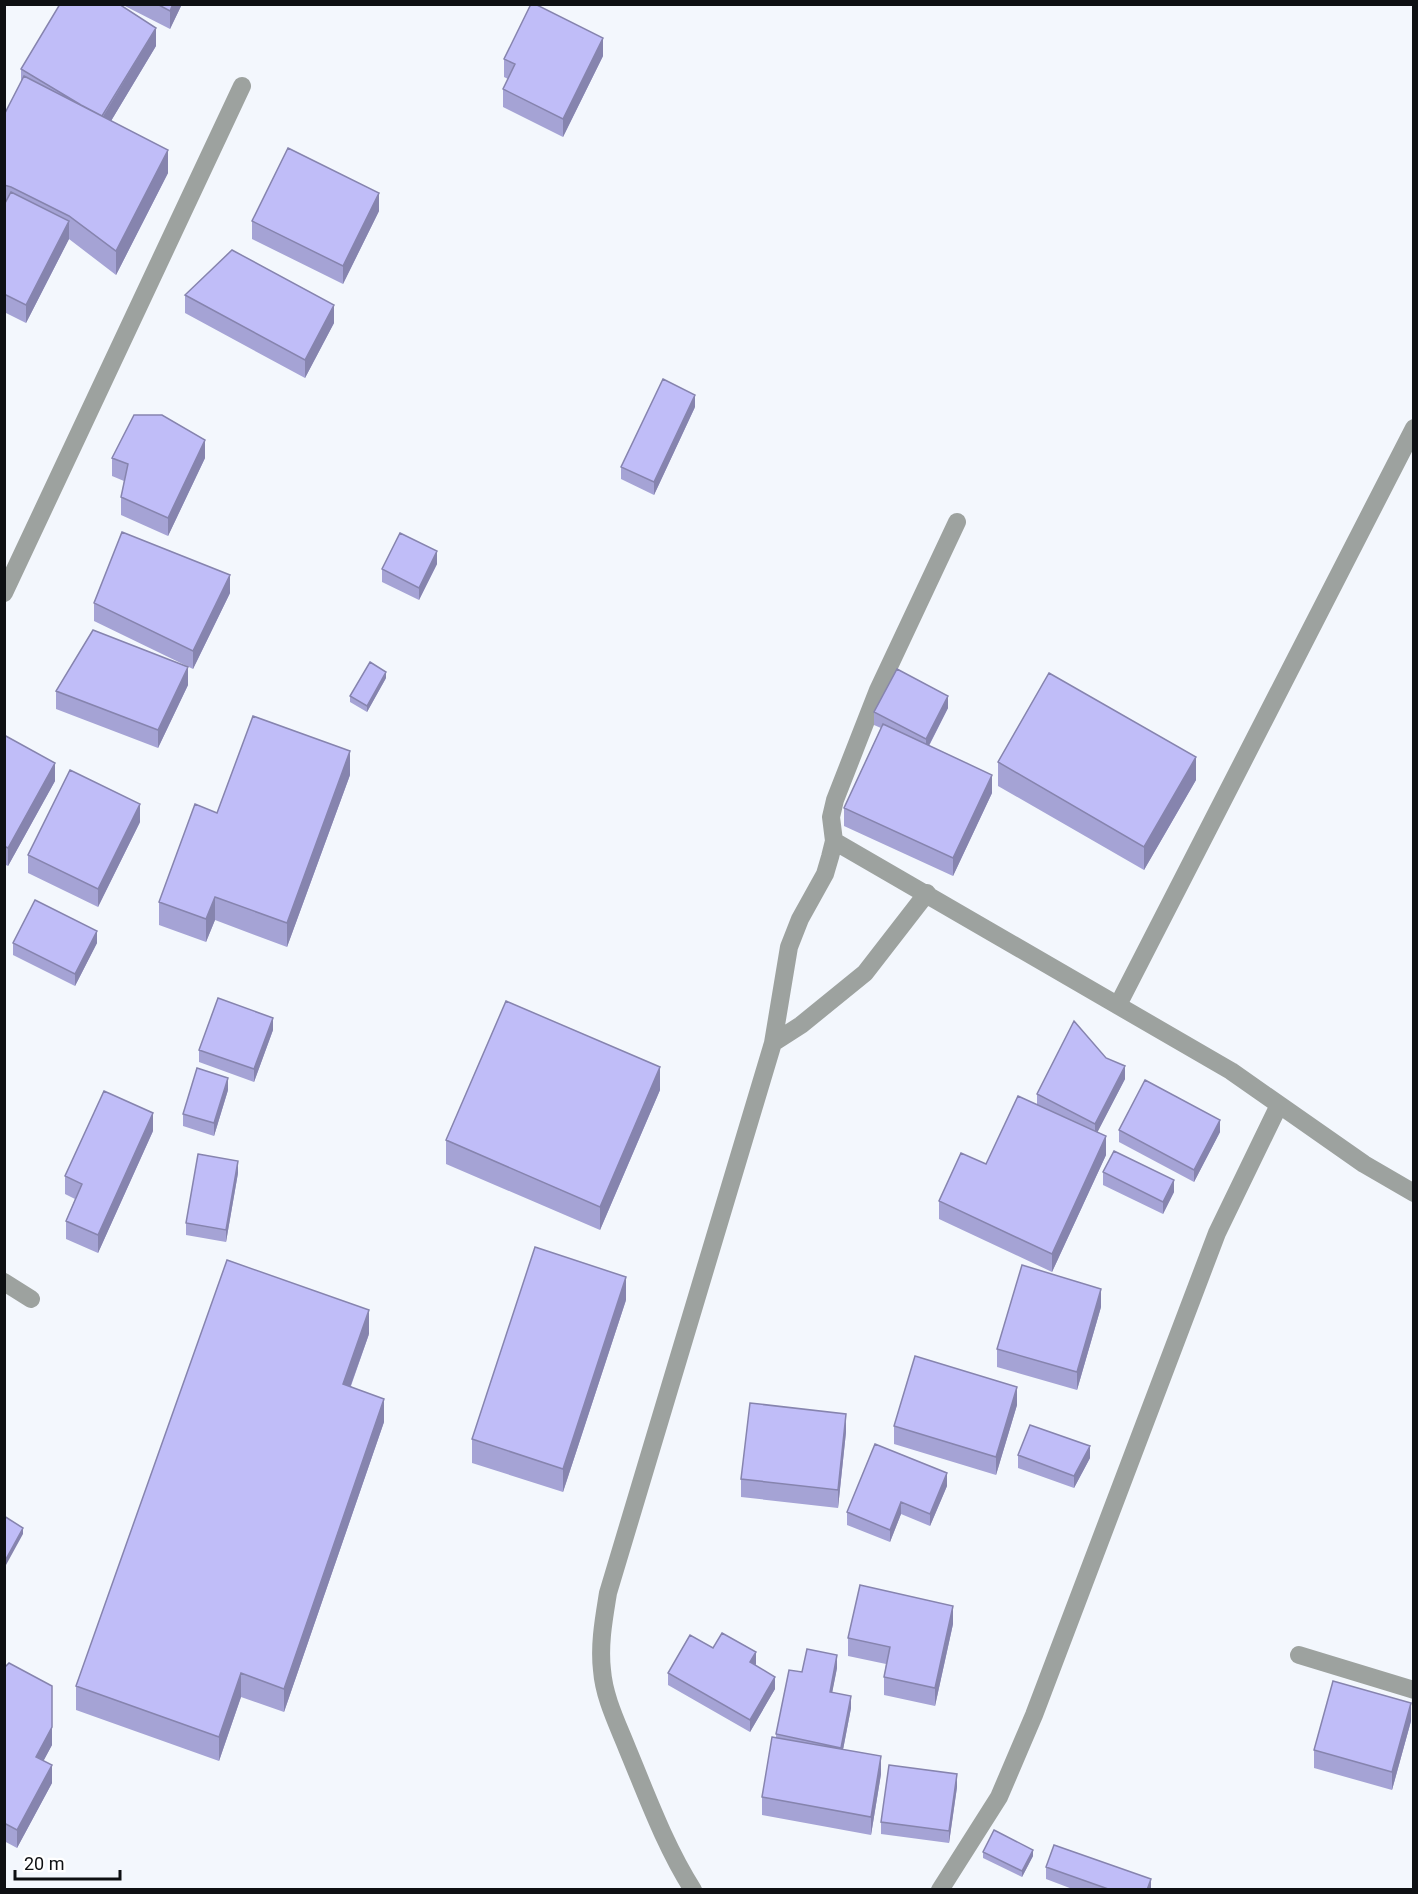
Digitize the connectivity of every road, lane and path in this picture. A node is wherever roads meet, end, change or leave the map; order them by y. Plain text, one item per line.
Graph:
1 (242, 86) dead end
2 (1413, 428) edge
3 (957, 522) dead end
4 (4, 593) edge
5 (834, 841) junction
6 (927, 893) junction
7 (1118, 1005) junction
8 (773, 1043) junction
9 (1279, 1104) junction
10 (1413, 1193) edge
11 (4, 1282) edge
12 (31, 1299) dead end
13 (1299, 1655) dead end
14 (1413, 1690) edge
15 (693, 1890) edge
16 (940, 1890) edge

1 - 4 street
2 - 7 street
3 - 5 street
5 - 6 street
5 - 8 street
6 - 7 street
6 - 8 street
7 - 9 street
8 - 15 street
9 - 10 street
9 - 16 street
11 - 12 street
13 - 14 street

